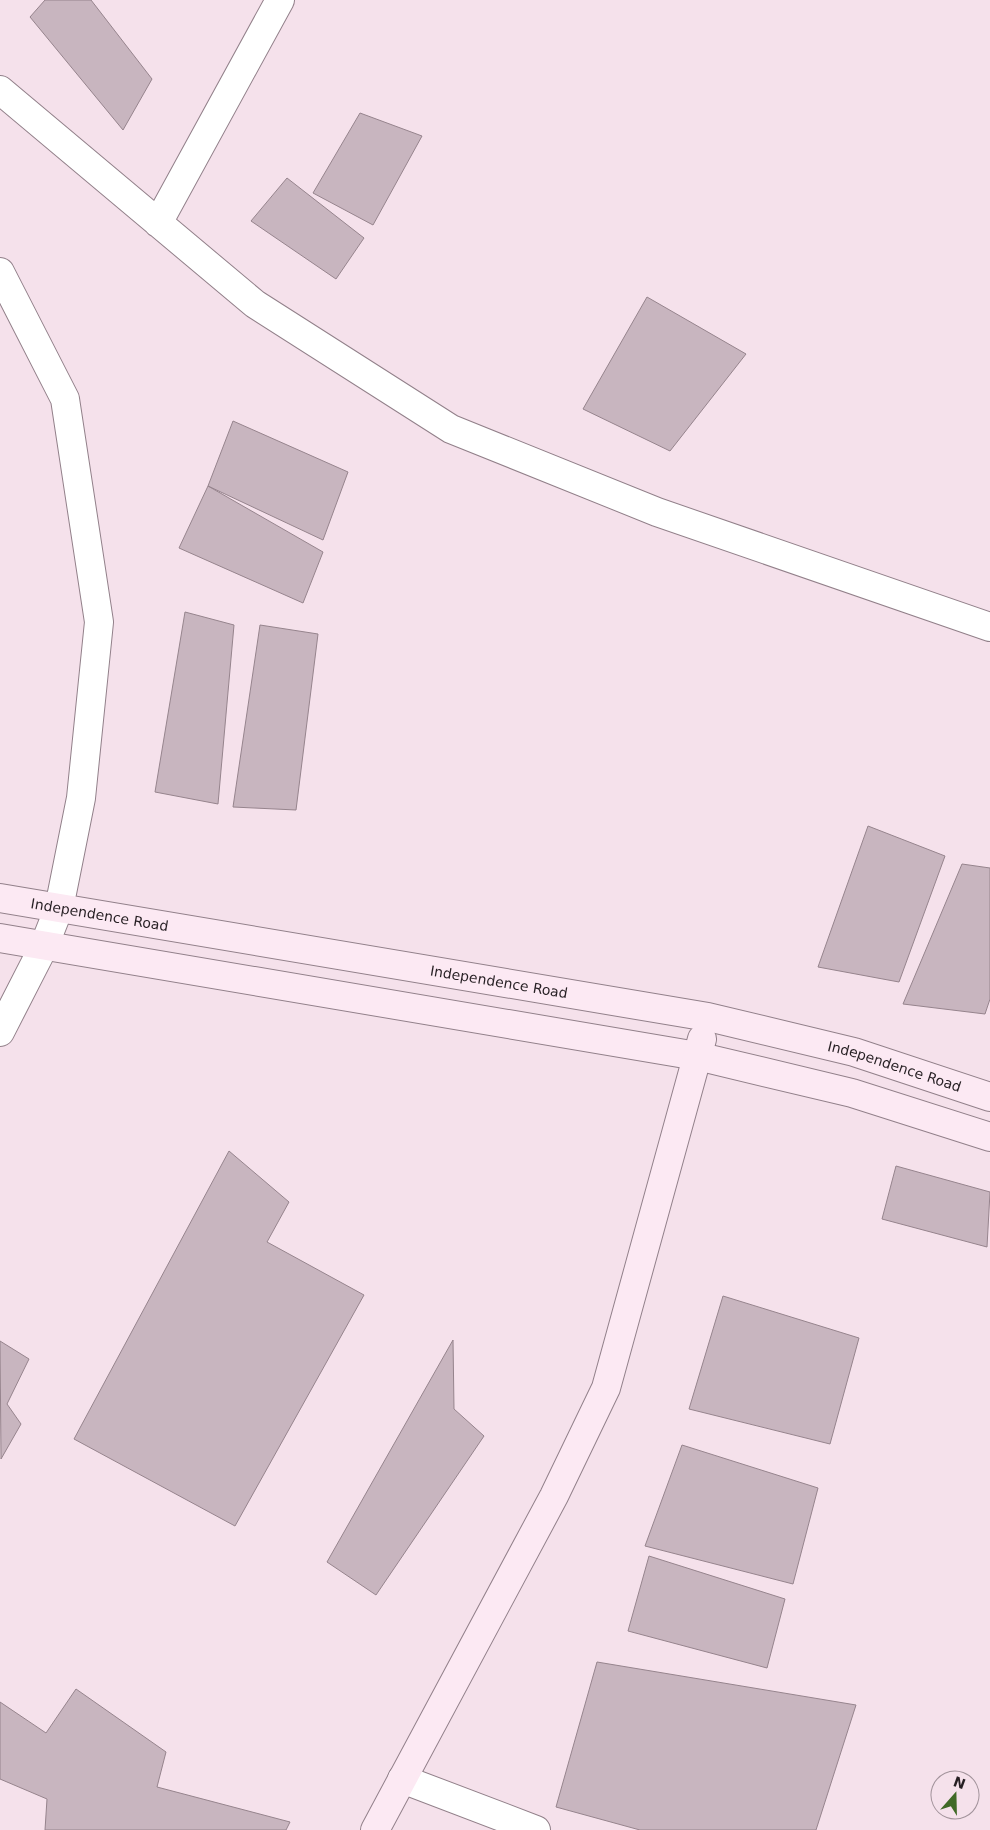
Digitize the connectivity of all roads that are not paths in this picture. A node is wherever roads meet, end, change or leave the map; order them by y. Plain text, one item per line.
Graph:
1 (280, 0) edge
2 (0, 90) edge
3 (158, 223) junction
4 (0, 272) edge
5 (990, 627) edge
6 (0, 898) edge
7 (58, 908) junction
8 (0, 938) edge
9 (44, 946) junction
10 (708, 1017) junction
11 (0, 1032) edge
12 (697, 1056) junction
13 (990, 1097) edge
14 (990, 1137) edge
15 (402, 1779) junction
16 (375, 1830) edge
17 (536, 1830) edge

1 - 3 street
2 - 3 street
3 - 5 street
4 - 7 street
6 - 7 main road, Independence Road
7 - 9 street
7 - 10 main road, Independence Road
8 - 9 main road
9 - 11 street
9 - 12 main road
10 - 12 main road
10 - 13 main road, Independence Road
12 - 14 main road
12 - 15 main road
15 - 16 main road
15 - 17 street

